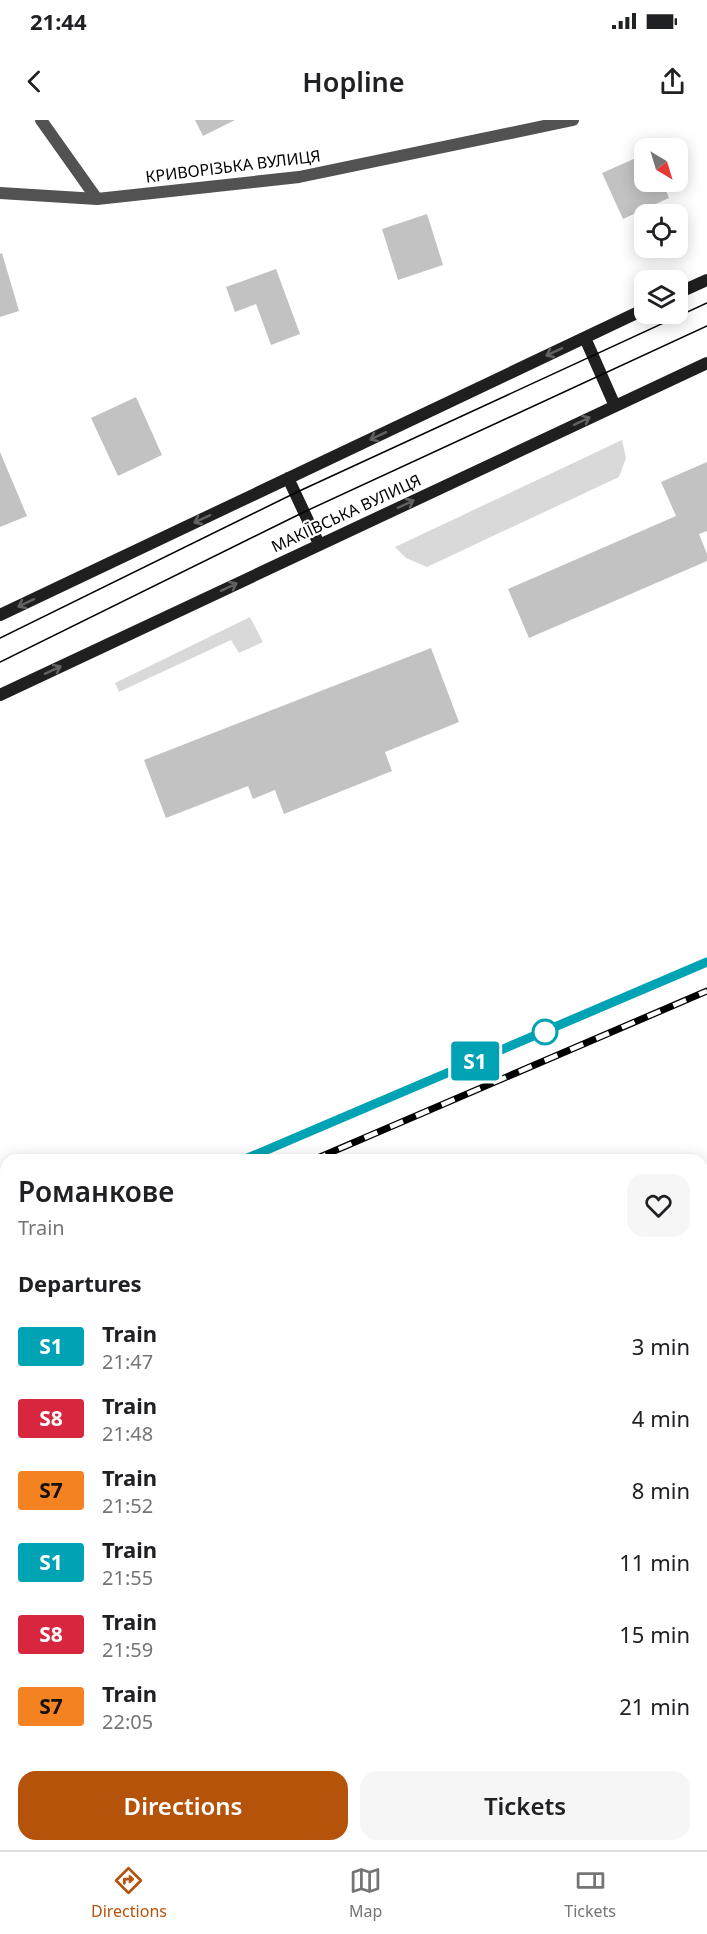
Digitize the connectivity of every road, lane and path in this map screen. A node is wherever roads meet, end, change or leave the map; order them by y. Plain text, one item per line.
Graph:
1 (41, 120) edge
2 (573, 120) edge
3 (0, 193) edge
4 (97, 199) junction
5 (707, 280) edge
6 (688, 289) edge
7 (634, 314) edge
8 (585, 338) junction
9 (707, 363) edge
10 (615, 406) junction
11 (288, 478) junction
12 (319, 544) junction
13 (0, 615) edge
14 (0, 695) edge

1 - 4 street
2 - 4 street, КРИВОРІЗЬКА ВУЛИЦЯ
3 - 4 street, КРИВОРІЗЬКА ВУЛИЦЯ
5 - 6 main road
7 - 8 main road
8 - 10 main road
8 -> 11 main road
9 - 10 main road, МАКІЇВСЬКА ВУЛИЦЯ
12 -> 10 main road, МАКІЇВСЬКА ВУЛИЦЯ
11 - 12 main road
11 -> 13 main road
14 -> 12 main road, МАКІЇВСЬКА ВУЛИЦЯ

